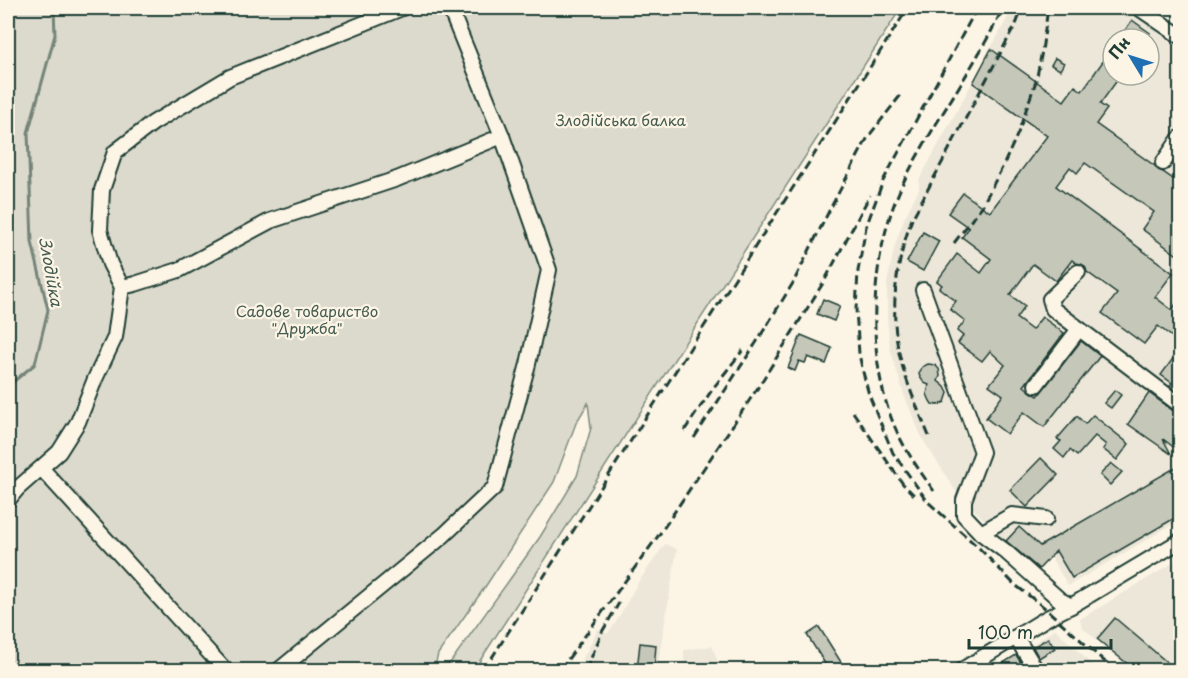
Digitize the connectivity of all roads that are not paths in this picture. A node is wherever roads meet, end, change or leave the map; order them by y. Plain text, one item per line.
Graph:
1 (402, 8) edge
2 (1139, 8) edge
3 (453, 10) edge
4 (1157, 12) edge
5 (1180, 36) edge
6 (502, 136) junction
7 (1180, 138) edge
8 (1163, 163) dead end
9 (1078, 272) dead end
10 (122, 287) junction
11 (922, 290) dead end
12 (1079, 329) junction
13 (1036, 385) dead end
14 (1180, 405) edge
15 (42, 469) junction
16 (8, 500) edge
17 (1046, 519) dead end
18 (981, 533) junction
19 (1180, 541) edge
20 (1071, 606) junction
21 (1016, 637) junction
22 (225, 670) edge
23 (279, 670) edge
24 (962, 670) edge
25 (1036, 670) edge

1 - 10 street
2 - 4 street
3 - 6 street
4 - 5 street
6 - 10 street
6 - 23 street
7 - 8 street
9 - 12 street
10 - 15 street
11 - 18 street
12 - 13 street
12 - 14 street
15 - 16 street
15 - 22 street
17 - 18 street
18 - 20 street
19 - 20 street
20 - 21 street
21 - 24 street
21 - 25 street

